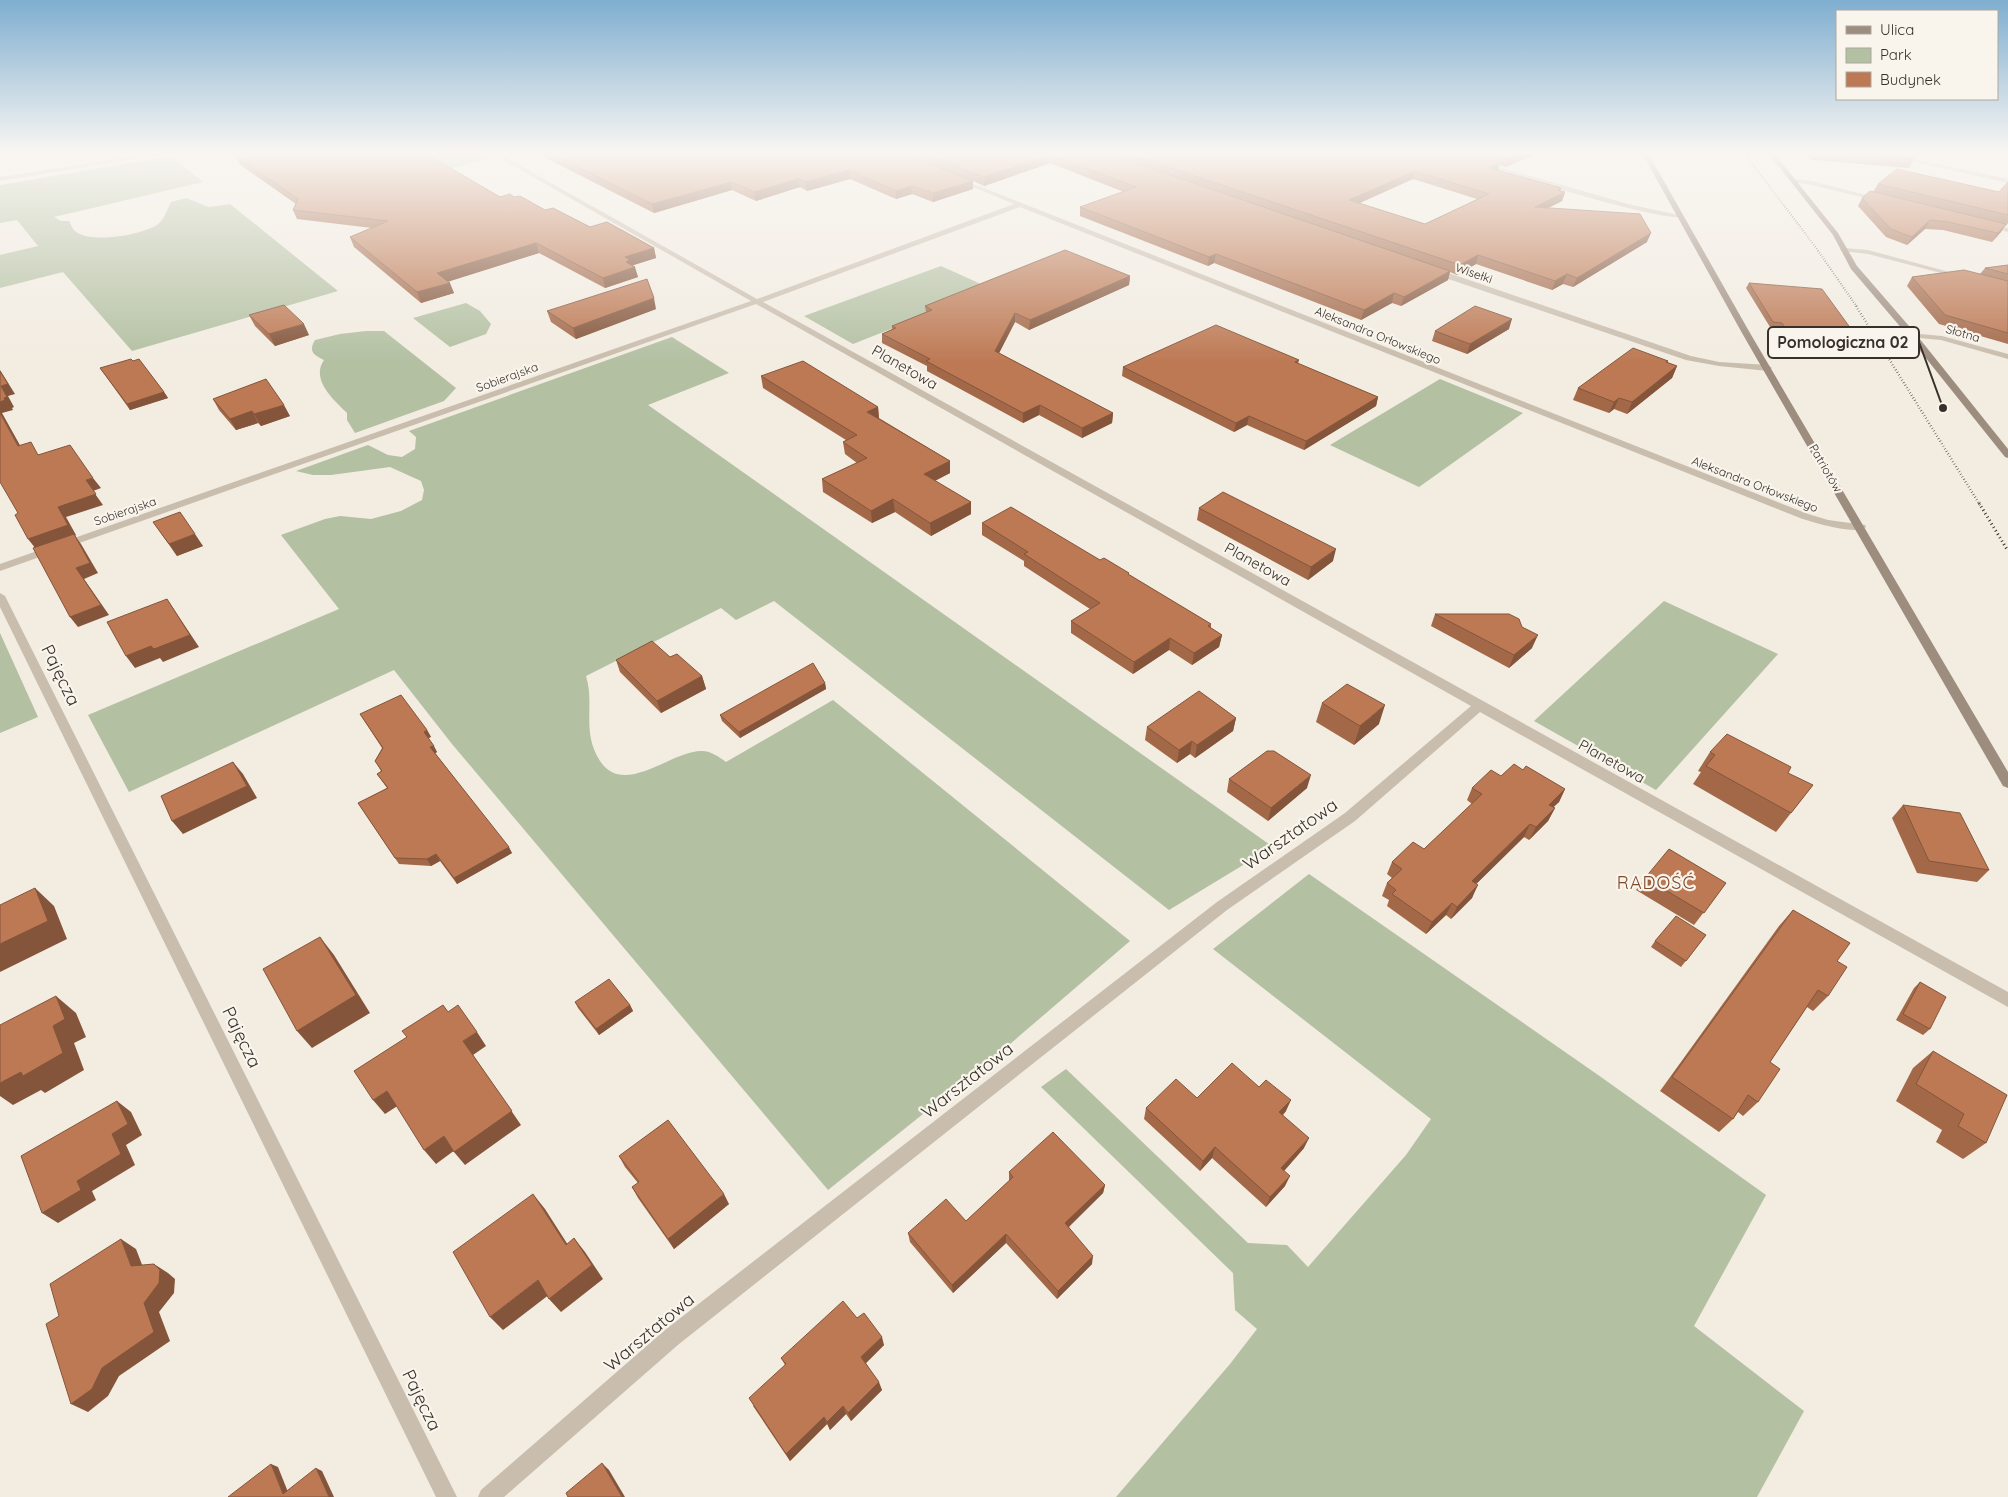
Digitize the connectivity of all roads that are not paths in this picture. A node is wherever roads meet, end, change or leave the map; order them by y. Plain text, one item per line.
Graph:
1 (619, 223) edge
2 (971, 223) edge
3 (1069, 223) edge
4 (1684, 223) edge
5 (1827, 223) edge
6 (1980, 223) edge
7 (2008, 230) edge
8 (1844, 250) junction
9 (1426, 268) edge
10 (1971, 278) edge
11 (758, 301) junction
12 (1912, 335) junction
13 (2008, 357) edge
14 (1768, 368) junction
15 (2003, 444) edge
16 (2008, 455) edge
17 (1861, 527) junction
18 (0, 568) edge
19 (0, 596) edge
20 (1480, 705) junction
21 (2008, 782) edge
22 (2008, 1000) edge
23 (447, 1497) edge
24 (488, 1497) edge

1 - 11 street, Planetowa
2 - 11 street, Sobierajska
3 - 17 street, Aleksandra Orłowskiego
4 - 14 main road, Patriotów
5 - 8 main road
6 - 7 street
8 - 10 street
8 - 12 main road
9 - 14 street, Wisełki
11 - 18 street, Sobierajska
11 - 20 street, Planetowa
12 - 13 street, Słotna
12 - 15 main road
14 - 17 main road, Patriotów
15 - 16 main road
17 - 21 main road, Patriotów
19 - 23 street, Pajęcza
20 - 22 street, Planetowa
20 - 24 street, Warsztatowa

